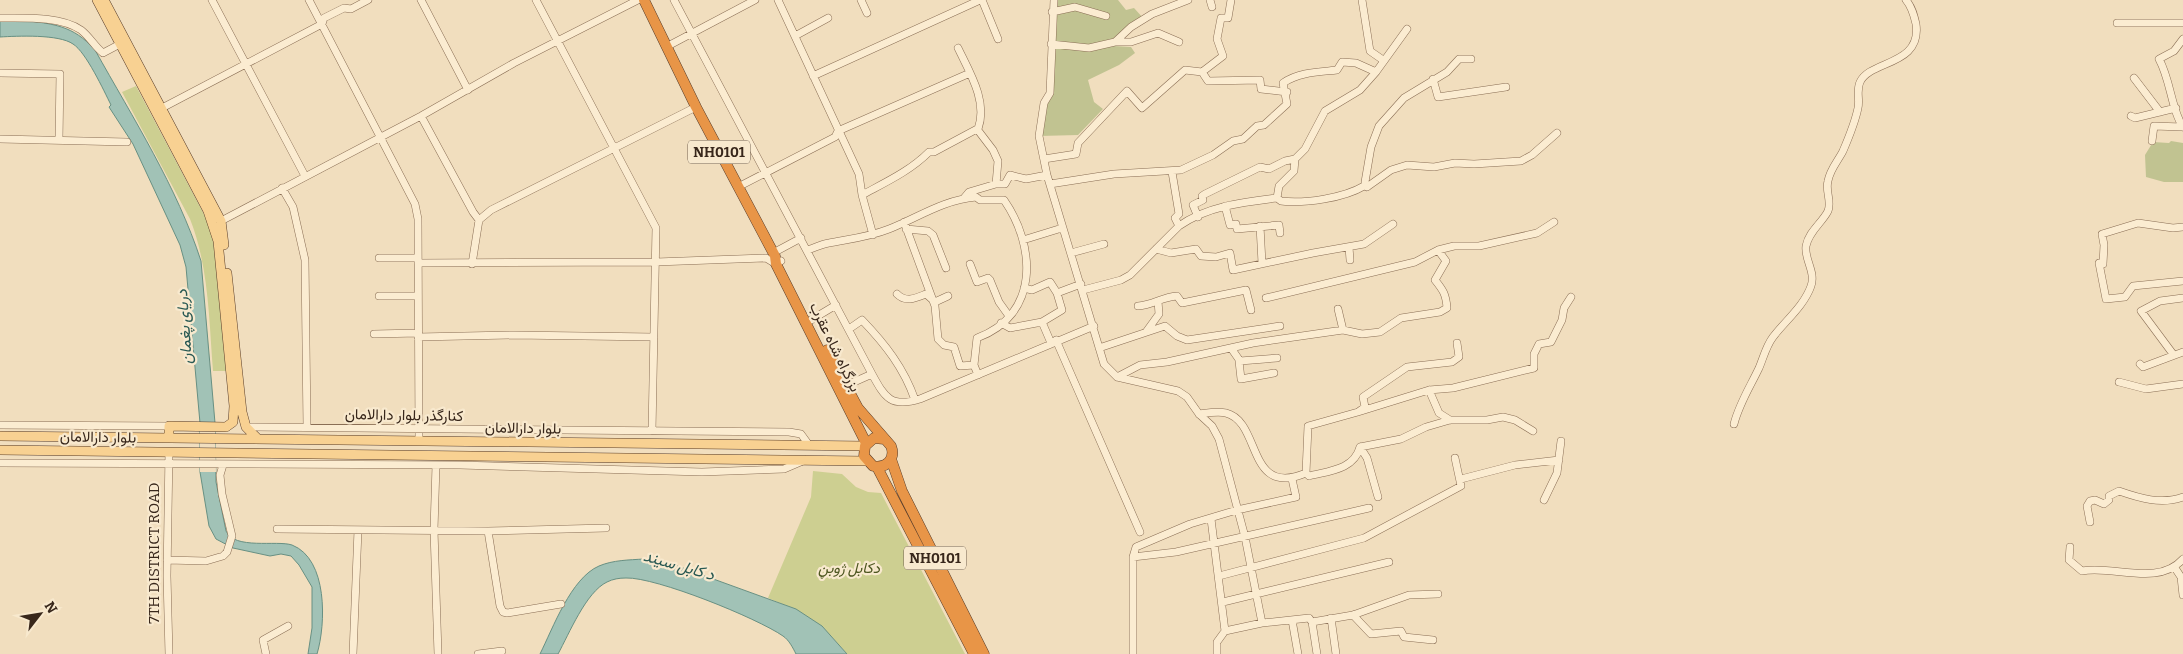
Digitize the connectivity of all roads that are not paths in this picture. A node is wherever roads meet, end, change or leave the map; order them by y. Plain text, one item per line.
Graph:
1 (97, 0) edge
2 (104, 0) edge
3 (212, 0) edge
4 (309, 0) edge
5 (368, 0) edge
6 (421, 0) edge
7 (536, 0) edge
8 (638, 0) edge
9 (644, 0) edge
10 (674, 0) edge
11 (755, 0) edge
12 (778, 0) edge
13 (861, 0) edge
14 (979, 0) edge
15 (1054, 0) edge
16 (1184, 0) edge
17 (1231, 0) edge
18 (1362, 0) edge
19 (1906, 0) edge
20 (1052, 12) junction
21 (867, 13) dead end
22 (1106, 16) dead end
23 (0, 18) edge
24 (828, 18) dead end
25 (2116, 23) dead end
26 (2183, 23) edge
27 (322, 24) junction
28 (1407, 30) dead end
29 (691, 33) junction
30 (795, 36) junction
31 (998, 39) dead end
32 (556, 41) junction
33 (2183, 41) edge
34 (1115, 42) junction
35 (1179, 42) dead end
36 (120, 44) junction
37 (1051, 44) junction
38 (666, 47) junction
39 (958, 48) dead end
40 (1471, 59) dead end
41 (1383, 60) junction
42 (245, 64) junction
43 (1202, 72) junction
44 (1376, 72) junction
45 (0, 73) edge
46 (970, 73) junction
47 (814, 76) junction
48 (2134, 78) dead end
49 (1433, 79) junction
50 (145, 82) junction
51 (1506, 87) dead end
52 (468, 90) junction
53 (1286, 92) junction
54 (162, 108) junction
55 (696, 108) junction
56 (2176, 108) junction
57 (2160, 112) junction
58 (421, 116) junction
59 (2131, 116) dead end
60 (2183, 127) edge
61 (978, 129) junction
62 (838, 131) junction
63 (1556, 133) dead end
64 (380, 136) junction
65 (0, 139) edge
66 (59, 140) junction
67 (2152, 141) dead end
68 (128, 142) dead end
69 (613, 148) junction
70 (1044, 159) junction
71 (1294, 160) junction
72 (766, 172) junction
73 (1172, 172) junction
74 (1047, 174) junction
75 (305, 176) junction
76 (996, 184) junction
77 (1050, 184) junction
78 (738, 187) junction
79 (1368, 187) junction
80 (282, 188) junction
81 (862, 195) junction
82 (964, 198) junction
83 (1277, 198) junction
84 (1225, 206) junction
85 (1198, 217) junction
86 (479, 220) junction
87 (221, 221) junction
88 (1554, 222) dead end
89 (1394, 224) dead end
90 (905, 225) junction
91 (1179, 226) junction
92 (1260, 226) junction
93 (2183, 227) edge
94 (1062, 228) junction
95 (1280, 233) dead end
96 (873, 235) junction
97 (801, 238) junction
98 (1023, 240) junction
99 (1104, 244) dead end
100 (1349, 247) junction
101 (1156, 249) junction
102 (807, 250) junction
103 (1438, 250) junction
104 (1071, 253) junction
105 (379, 258) dead end
106 (776, 258) junction
107 (1350, 260) dead end
108 (418, 261) junction
109 (656, 262) junction
110 (1262, 263) junction
111 (472, 264) junction
112 (970, 264) dead end
113 (946, 268) dead end
114 (2183, 281) edge
115 (1082, 287) junction
116 (1024, 288) junction
117 (1057, 293) junction
118 (897, 294) dead end
119 (379, 296) dead end
120 (418, 296) junction
121 (948, 296) dead end
122 (930, 297) junction
123 (1266, 298) dead end
124 (1571, 298) dead end
125 (2183, 298) edge
126 (1158, 301) junction
127 (836, 305) junction
128 (1138, 306) dead end
129 (1338, 309) dead end
130 (1251, 310) dead end
131 (1009, 316) junction
132 (811, 320) junction
133 (1042, 322) junction
134 (1001, 323) junction
135 (1094, 326) junction
136 (1280, 326) dead end
137 (849, 330) junction
138 (1343, 330) junction
139 (1146, 332) junction
140 (374, 334) dead end
141 (418, 335) junction
142 (654, 337) junction
143 (1053, 342) junction
144 (1457, 343) dead end
145 (1099, 348) junction
146 (1231, 348) junction
147 (2183, 352) edge
148 (2173, 354) junction
149 (1277, 358) dead end
150 (1238, 360) junction
151 (2140, 364) dead end
152 (974, 365) junction
153 (1274, 373) dead end
154 (872, 374) junction
155 (978, 375) junction
156 (1117, 377) junction
157 (2118, 382) dead end
158 (2183, 384) edge
159 (845, 386) junction
160 (1429, 390) junction
161 (915, 400) junction
162 (1358, 412) junction
163 (1199, 414) junction
164 (1450, 420) junction
165 (1734, 424) dead end
166 (0, 425) edge
167 (169, 426) junction
168 (246, 427) junction
169 (307, 427) junction
170 (419, 429) junction
171 (652, 431) junction
172 (1533, 431) dead end
173 (0, 436) edge
174 (119, 437) junction
175 (169, 438) junction
176 (258, 439) junction
177 (279, 439) junction
178 (884, 439) junction
179 (420, 440) junction
180 (1562, 441) dead end
181 (809, 445) junction
182 (865, 445) junction
183 (1360, 447) junction
184 (0, 450) edge
185 (119, 451) junction
186 (169, 452) junction
187 (274, 452) junction
188 (1455, 458) dead end
189 (806, 459) junction
190 (891, 459) junction
191 (1560, 460) junction
192 (866, 461) junction
193 (0, 463) edge
194 (169, 464) junction
195 (220, 465) junction
196 (436, 466) junction
197 (877, 467) junction
198 (1306, 473) junction
199 (1292, 479) junction
200 (1461, 479) junction
201 (1378, 497) dead end
202 (2183, 497) edge
203 (1544, 500) dead end
204 (1369, 508) dead end
205 (1237, 510) junction
206 (1211, 519) junction
207 (2090, 522) dead end
208 (606, 528) dead end
209 (278, 529) dead end
210 (358, 530) junction
211 (434, 530) junction
212 (488, 531) junction
213 (1140, 532) dead end
214 (1245, 537) junction
215 (1215, 542) junction
216 (2070, 547) dead end
217 (1133, 557) junction
218 (2183, 558) edge
219 (167, 560) junction
220 (1389, 562) dead end
221 (1251, 566) junction
222 (2175, 568) junction
223 (1219, 576) junction
224 (1438, 594) dead end
225 (1257, 595) junction
226 (2183, 595) edge
227 (1222, 602) junction
228 (561, 604) dead end
229 (1353, 615) junction
230 (1330, 618) junction
231 (1292, 620) junction
232 (1312, 622) junction
233 (1262, 623) junction
234 (288, 626) dead end
235 (1225, 631) junction
236 (1433, 640) dead end
237 (502, 651) dead end
238 (169, 654) edge
239 (266, 654) edge
240 (353, 654) edge
241 (438, 654) edge
242 (478, 654) edge
243 (974, 654) edge
244 (984, 654) edge
245 (1133, 654) edge
246 (1217, 654) edge
247 (1298, 654) edge
248 (1317, 654) edge
249 (1336, 654) edge

1 - 36 main road
2 - 50 main road
3 - 42 street
4 - 27 street
5 - 27 street
6 - 52 street
7 - 32 street
8 - 32 street
9 - 38 highway, NH0101
10 - 29 street
11 - 29 street
12 - 30 street
13 - 21 street
14 - 31 street
14 - 47 street
15 - 20 street
16 - 34 street
17 - 43 street
18 - 41 street
19 - 165 street
20 - 22 street
20 - 37 street
23 - 36 street
24 - 30 street
25 - 26 street
27 - 42 street
27 - 64 street
28 - 41 street
29 - 38 street
29 - 72 street
30 - 47 street
32 - 52 street
32 - 69 street
33 - 56 street
34 - 35 street
34 - 37 street
36 - 50 main road
37 - 70 street
38 - 55 highway, NH0101
39 - 46 street
40 - 49 street
41 - 44 street
42 - 54 street
42 - 75 street
43 - 53 street
43 - 70 street
44 - 53 street
44 - 71 street
45 - 66 street
46 - 61 street
46 - 62 street
47 - 62 street
48 - 57 street
49 - 51 street
49 - 79 street
50 - 54 main road
50 - 167 main road
52 - 58 street
53 - 73 street
54 - 87 main road
55 - 69 street
55 - 78 highway, NH0101
56 - 57 street
56 - 60 street
57 - 59 street
58 - 64 street
58 - 86 street
60 - 67 street
61 - 76 street
61 - 81 street
62 - 72 street
62 - 81 street
63 - 79 street
64 - 75 street
64 - 108 street
65 - 66 street
66 - 68 street
69 - 86 street
69 - 109 street
70 - 74 street
71 - 83 street
71 - 85 street
72 - 78 street
72 - 97 street
73 - 77 street
73 - 91 street
74 - 76 street
74 - 77 street
75 - 80 street
76 - 82 street
77 - 94 street
78 - 106 highway, NH0101
79 - 83 street
80 - 87 street
80 - 169 street
81 - 96 street
82 - 90 street
82 - 98 street
83 - 84 street
84 - 85 street
84 - 92 street
85 - 91 street
86 - 111 street
87 - 168 main road
88 - 103 street
89 - 100 street
90 - 96 street
90 - 113 street
90 - 122 street
91 - 101 street
92 - 95 street
92 - 110 street
93 - 114 street
94 - 98 street
94 - 104 street
96 - 102 street
97 - 102 street
97 - 106 street
98 - 116 street
99 - 104 street
100 - 107 street
100 - 110 street
101 - 110 street
101 - 115 street
102 - 127 street
103 - 123 street
103 - 138 street
104 - 115 street
105 - 108 street
106 - 109 street
106 - 132 highway, NH0101
106 - 182 highway, بزرگراه شاه عقرب / NH0101
108 - 111 street
108 - 120 street
109 - 111 street
109 - 142 street
112 - 131 street
115 - 117 street
115 - 135 street
116 - 117 street
116 - 131 street
117 - 133 street
118 - 122 street
119 - 120 street
120 - 141 street
121 - 122 street
122 - 152 street
124 - 160 street
125 - 148 street
126 - 128 street
126 - 130 street
126 - 139 street
127 - 132 street
127 - 137 street
129 - 138 street
131 - 134 street
132 - 159 highway, NH0101
133 - 134 street
133 - 143 street
134 - 152 street
135 - 143 street
135 - 145 street
136 - 139 street
137 - 154 street
137 - 161 street
138 - 146 street
139 - 145 street
140 - 141 street
141 - 142 street
141 - 170 street
142 - 171 street
143 - 155 street
143 - 213 street
144 - 162 street
145 - 156 street
146 - 150 street
146 - 156 street
147 - 148 street
148 - 151 street
149 - 150 street
150 - 153 street
152 - 155 street
154 - 159 street
154 - 161 street
155 - 161 street
156 - 163 street
157 - 158 street
159 - 178 highway, بزرگراه شاه عقرب / NH0101
160 - 162 street
160 - 164 street
162 - 198 street
163 - 199 street
163 - 205 street
164 - 172 street
164 - 183 street
166 - 167 street
167 - 175 main road
168 - 169 street, کنارگذر بلوار دارالامان
168 - 176 main road
169 - 170 street, کنارگذر بلوار دارالامان
170 - 171 street, کنارگذر بلوار دارالامان
170 - 179 street
171 - 181 street, کنارگذر بلوار دارالامان
173 - 174 main road, بلوار دارالامان
174 - 175 main road, بلوار دارالامان
174 - 185 main road
175 - 176 main road, بلوار دارالامان
176 - 177 main road, بلوار دارالامان
177 - 179 main road, بلوار دارالامان
177 - 187 main road
178 - 182 highway
178 - 190 highway, NH0101
179 - 181 main road, بلوار دارالامان
180 - 191 street
181 - 182 main road, بلوار دارالامان
182 - 192 highway, NH0101
183 - 198 street
183 - 201 street
184 - 185 main road, بلوار دارالامان
185 - 186 main road, بلوار دارالامان
186 - 187 main road, بلوار دارالامان
186 - 194 street, 7TH DISTRICT ROAD
187 - 189 main road, بلوار دارالامان
188 - 200 street
189 - 192 main road, بلوار دارالامان
189 - 196 street
190 - 197 highway
190 - 244 highway, NH0101
191 - 200 street
191 - 203 street
192 - 197 highway
193 - 194 street
194 - 195 street
194 - 219 street, 7TH DISTRICT ROAD
195 - 196 street
195 - 219 street
196 - 211 street
197 - 243 highway, NH0101
198 - 199 street
199 - 205 street
200 - 221 street
202 - 207 street
204 - 214 street
205 - 206 street
205 - 214 street
206 - 215 street
206 - 217 street
208 - 212 street
209 - 210 street
210 - 211 street
210 - 240 street
211 - 212 street
211 - 241 street
212 - 228 street
214 - 215 street
214 - 221 street
215 - 217 street
215 - 223 street
216 - 222 street
217 - 245 street
218 - 222 street
219 - 238 street, 7TH DISTRICT ROAD
220 - 225 street
221 - 223 street
221 - 225 street
222 - 226 street
223 - 227 street
224 - 229 street
225 - 227 street
225 - 233 street
227 - 235 street
229 - 230 street
229 - 236 street
230 - 232 street
230 - 249 street
231 - 232 street
231 - 233 street
231 - 247 street
232 - 248 street
233 - 235 street
234 - 239 street
235 - 246 street
237 - 242 street

